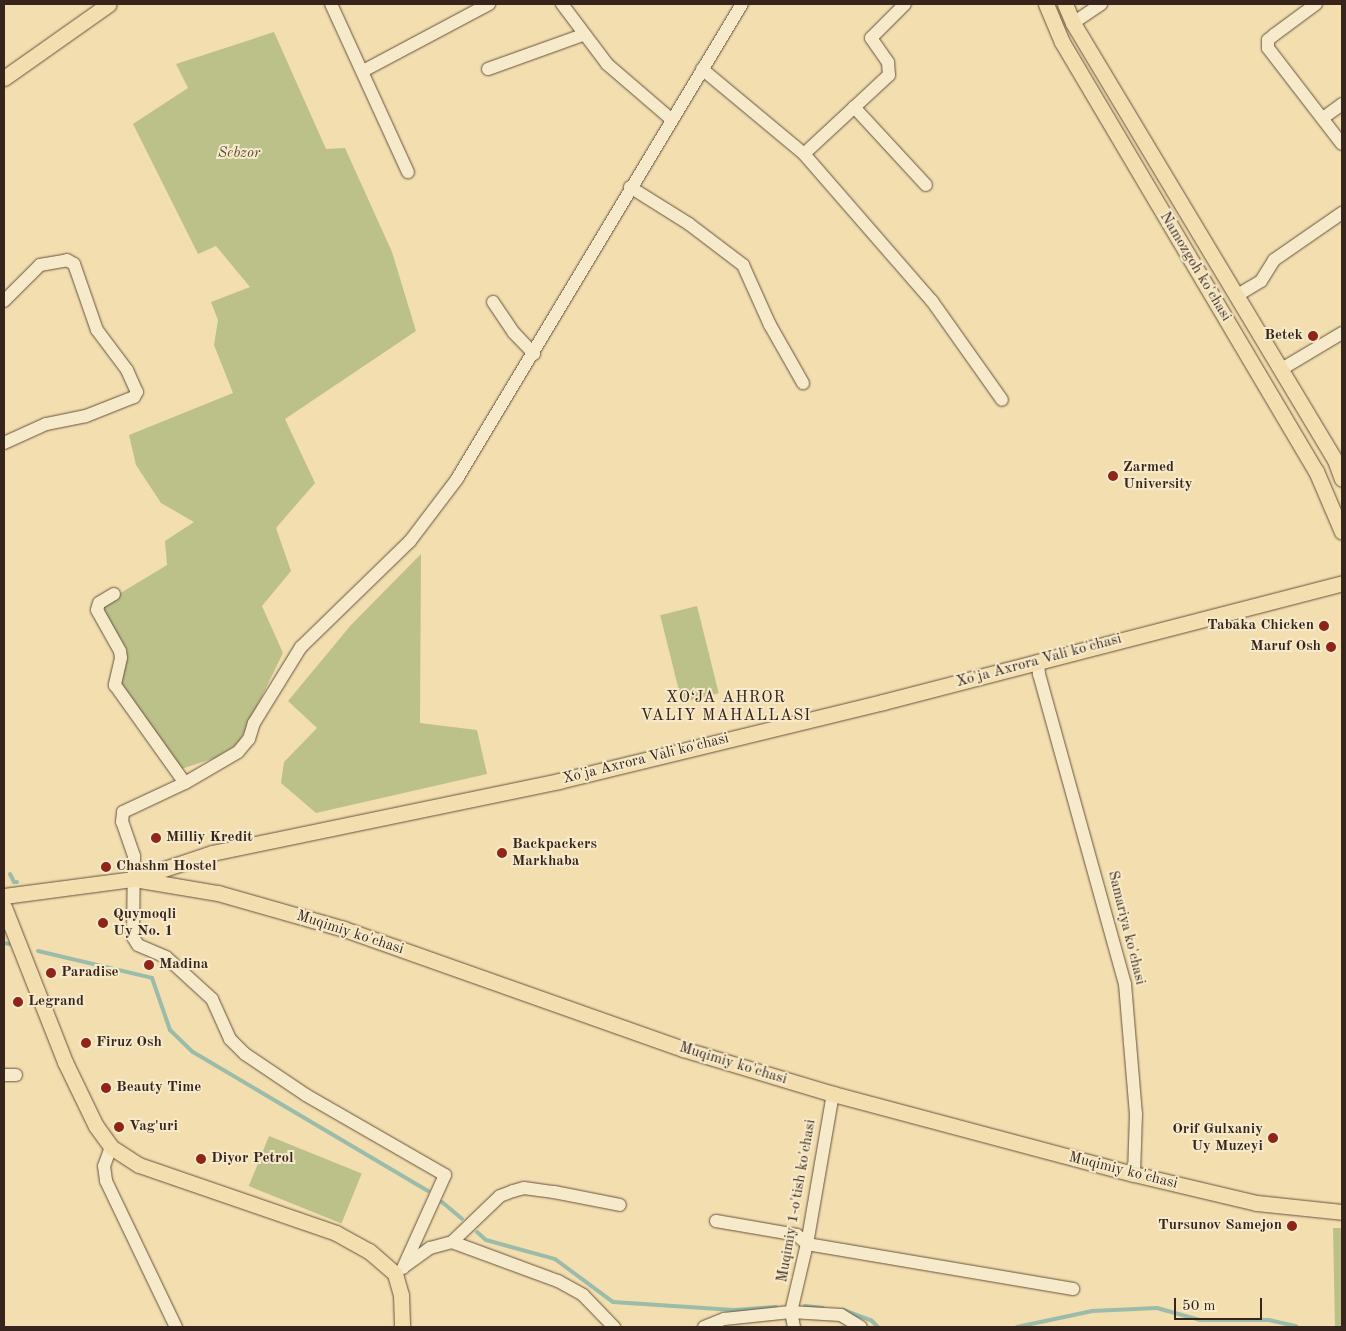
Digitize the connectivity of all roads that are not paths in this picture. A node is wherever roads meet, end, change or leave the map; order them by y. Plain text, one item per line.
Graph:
1 (109, 4) edge
2 (331, 4) edge
3 (489, 4) edge
4 (562, 4) edge
5 (742, 4) edge
6 (905, 4) edge
7 (1046, 4) edge
8 (1065, 4) edge
9 (1101, 4) edge
10 (1316, 4) edge
11 (1073, 23) junction
12 (583, 35) junction
13 (488, 69) dead end
14 (702, 69) junction
15 (363, 71) junction
16 (4, 78) edge
17 (1342, 104) edge
18 (854, 107) junction
19 (671, 118) junction
20 (1323, 118) junction
21 (1342, 144) edge
22 (804, 154) junction
23 (408, 172) dead end
24 (926, 185) dead end
25 (630, 187) junction
26 (1342, 213) edge
27 (1236, 296) junction
28 (4, 301) edge
29 (493, 302) dead end
30 (1342, 333) edge
31 (534, 354) junction
32 (1280, 370) junction
33 (803, 383) dead end
34 (1002, 400) dead end
35 (4, 443) edge
36 (1342, 479) edge
37 (1342, 532) edge
38 (1342, 583) edge
39 (114, 594) dead end
40 (1038, 661) junction
41 (185, 783) junction
42 (134, 879) junction
43 (4, 896) edge
44 (4, 907) edge
45 (833, 1094) junction
46 (111, 1147) junction
47 (1134, 1174) junction
48 (620, 1205) dead end
49 (1342, 1212) edge
50 (716, 1221) dead end
51 (452, 1242) junction
52 (808, 1244) junction
53 (399, 1271) junction
54 (1073, 1289) dead end
55 (791, 1312) junction
56 (176, 1327) edge
57 (402, 1327) edge
58 (614, 1327) edge
59 (704, 1327) edge
60 (794, 1327) edge
61 (861, 1327) edge

1 - 16 main road
2 - 15 street
3 - 15 street
4 - 12 street
5 - 14 street
6 - 18 street
7 - 37 main road, Namozgoh ko'chasi
8 - 11 main road, Namozgoh ko'chasi
9 - 11 street
10 - 20 street
11 - 27 main road, Namozgoh ko'chasi
12 - 13 street
12 - 19 street
14 - 19 street
14 - 22 street
15 - 23 street
17 - 20 street
18 - 22 street
18 - 24 street
19 - 25 street
20 - 21 street
22 - 34 street
25 - 31 street
25 - 33 street
26 - 27 street
27 - 32 main road, Namozgoh ko'chasi
28 - 35 street
29 - 31 street
30 - 32 street
31 - 41 street
32 - 36 main road, Namozgoh ko'chasi
38 - 40 main road, Xo'ja Axrora Vali ko'chasi
39 - 41 street
40 - 42 main road, Xo'ja Axrora Vali ko'chasi
40 - 47 street, Samariya ko'chasi
41 - 42 street
42 - 43 main road, Xo'ja Axrora Vali ko'chasi
42 - 45 main road, Muqimiy ko'chasi
42 - 53 street
44 - 46 main road
45 - 47 main road, Muqimiy ko'chasi
45 - 52 street, Muqimiy 1-o'tish ko'chasi
46 - 53 main road
46 - 56 street
47 - 49 main road, Muqimiy ko'chasi
48 - 51 street
50 - 52 street
51 - 53 street
51 - 58 street
52 - 54 street
52 - 55 street, Muqimiy 1-o'tish ko'chasi
53 - 57 main road
55 - 59 street
55 - 60 street
55 - 61 street

